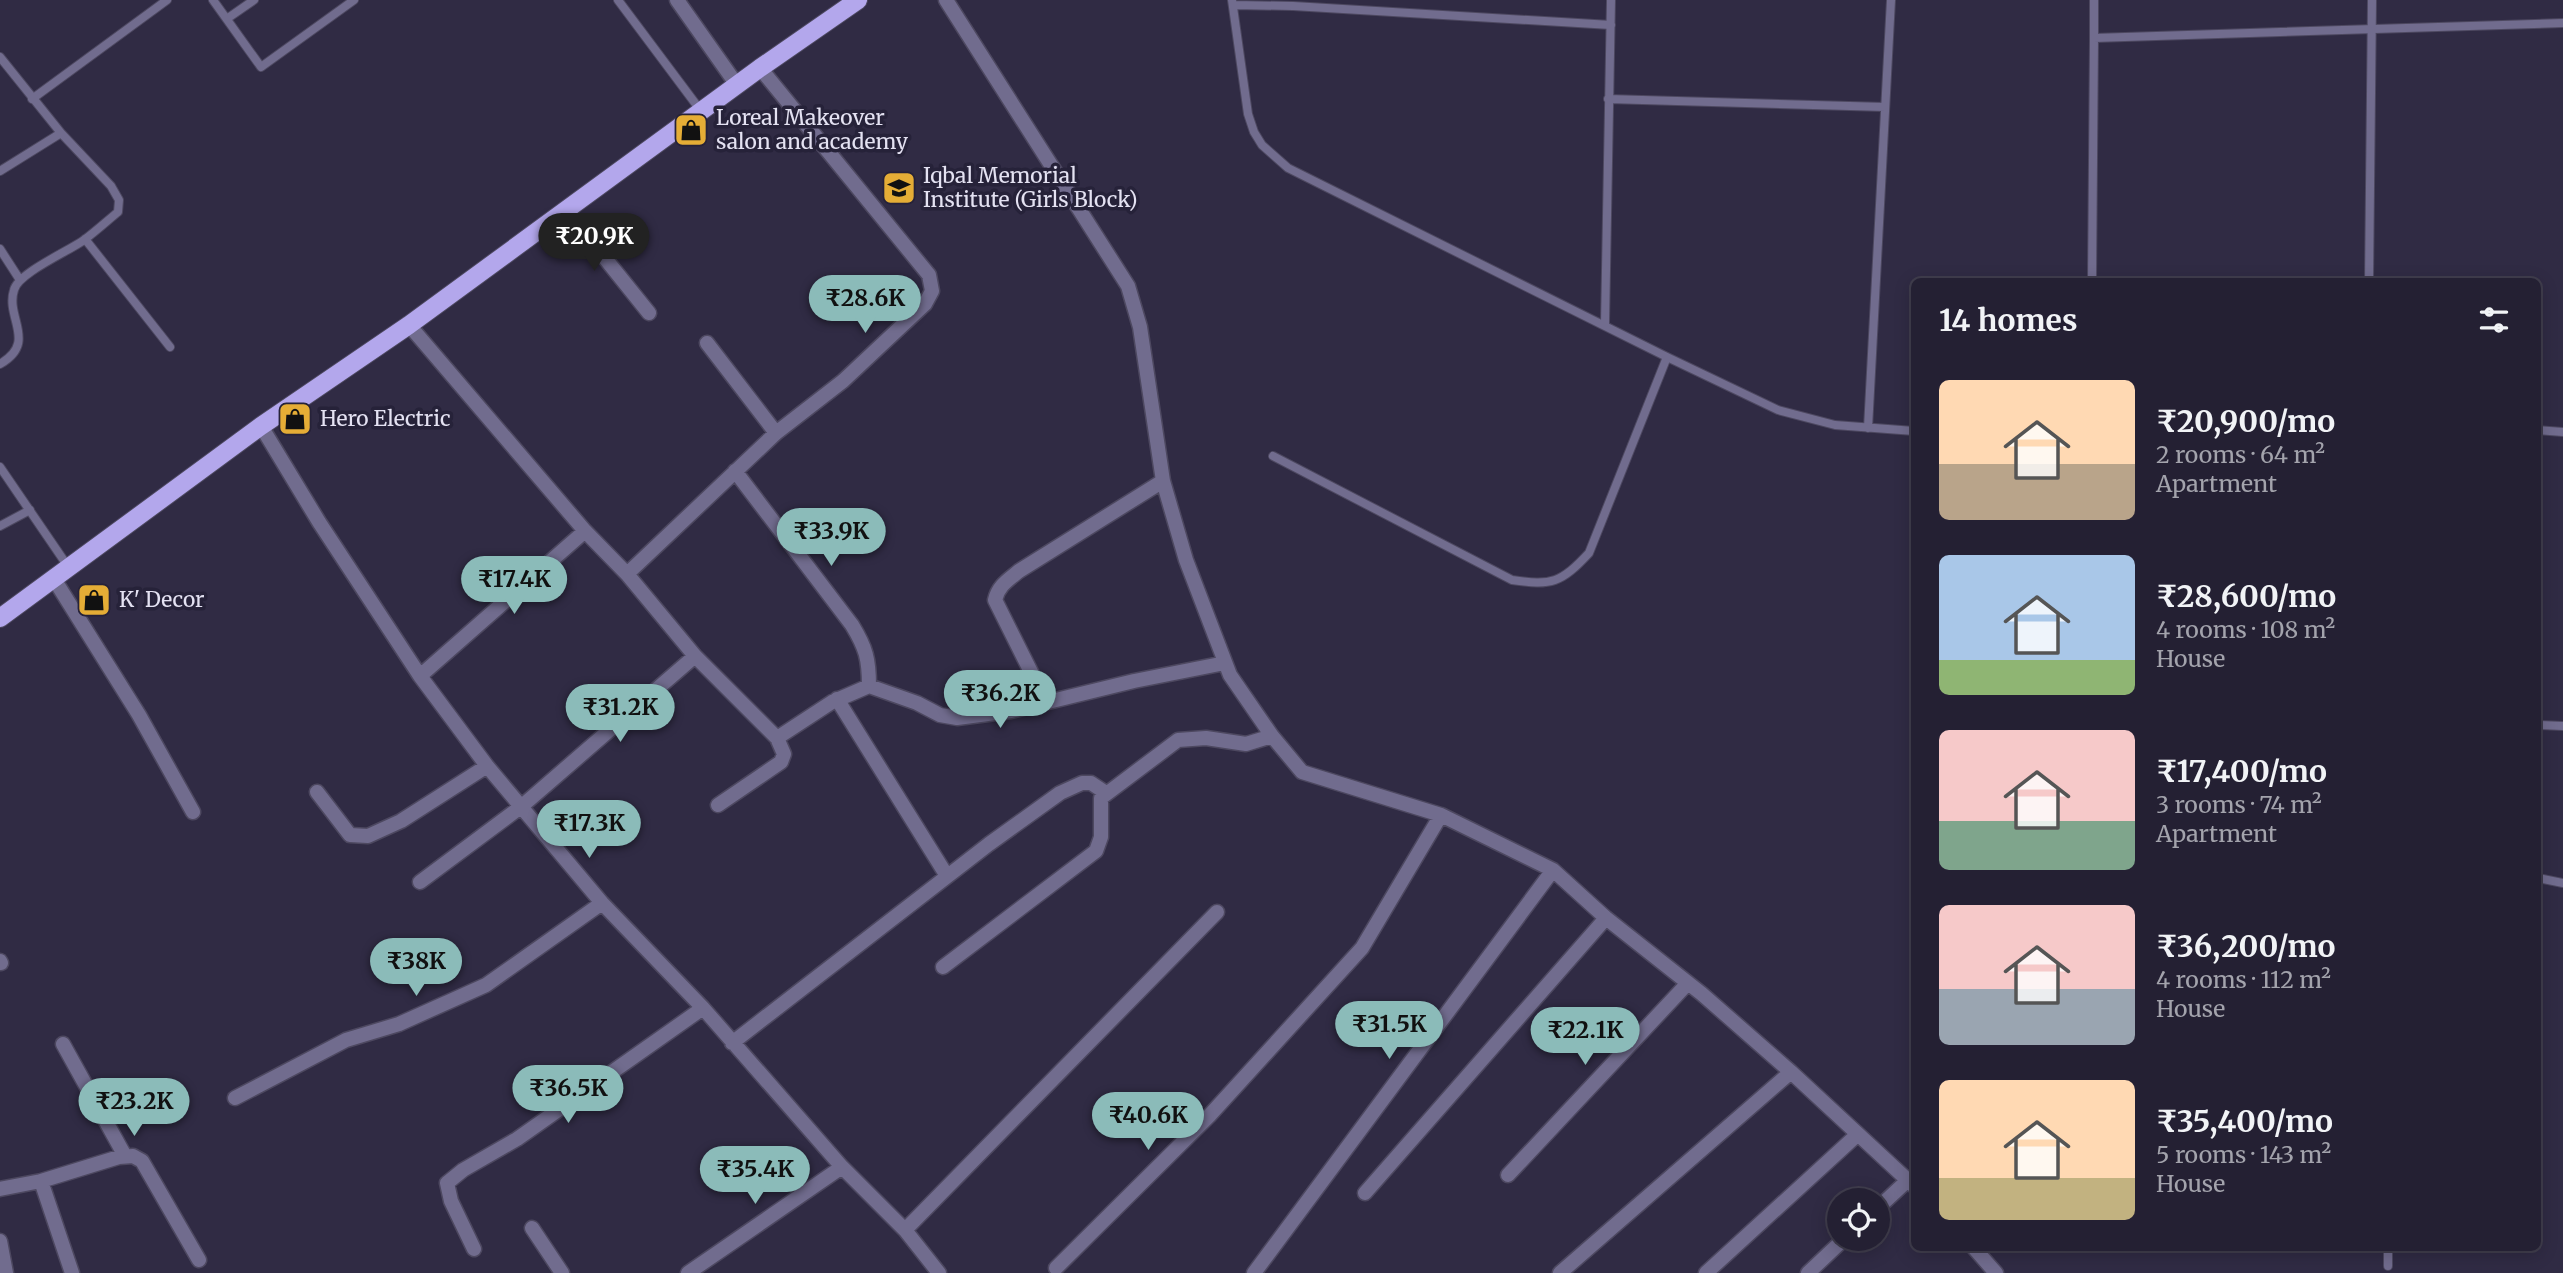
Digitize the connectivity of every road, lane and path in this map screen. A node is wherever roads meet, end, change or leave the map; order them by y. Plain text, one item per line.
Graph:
1 (167, 0) edge
2 (213, 0) edge
3 (254, 0) edge
4 (354, 0) edge
5 (618, 0) edge
6 (677, 0) edge
7 (858, 0) edge
8 (946, 0) edge
9 (1611, 0) edge
10 (1891, 0) edge
11 (2094, 0) edge
12 (2372, 0) edge
13 (1233, 3) edge
14 (228, 18) junction
15 (2563, 23) edge
16 (1611, 25) junction
17 (2372, 28) junction
18 (2094, 38) junction
19 (0, 57) edge
20 (760, 68) junction
21 (737, 85) junction
22 (32, 99) junction
23 (1608, 99) junction
24 (1885, 107) junction
25 (701, 111) junction
26 (61, 133) junction
27 (0, 171) edge
28 (567, 211) junction
29 (85, 239) junction
30 (0, 248) edge
31 (2092, 278) edge
32 (2370, 278) edge
33 (20, 280) junction
34 (649, 313) dead end
35 (1605, 324) junction
36 (410, 325) junction
37 (707, 343) dead end
38 (170, 347) dead end
39 (1667, 357) junction
40 (0, 364) edge
41 (261, 426) junction
42 (1868, 428) junction
43 (2541, 430) edge
44 (1911, 431) edge
45 (2563, 432) edge
46 (776, 433) junction
47 (1273, 456) dead end
48 (0, 467) edge
49 (734, 471) junction
50 (1163, 481) junction
51 (30, 510) junction
52 (0, 526) edge
53 (585, 531) junction
54 (69, 568) junction
55 (627, 574) junction
56 (54, 579) junction
57 (0, 618) edge
58 (695, 656) junction
59 (1225, 663) junction
60 (420, 676) junction
61 (869, 686) junction
62 (838, 699) junction
63 (1046, 702) junction
64 (2541, 725) edge
65 (2563, 726) edge
66 (1272, 736) junction
67 (777, 738) junction
68 (486, 766) junction
69 (317, 792) dead end
70 (1106, 793) junction
71 (718, 805) dead end
72 (522, 806) junction
73 (193, 812) dead end
74 (1441, 815) junction
75 (1553, 870) junction
76 (947, 876) junction
77 (2541, 878) edge
78 (420, 882) dead end
79 (2563, 883) edge
80 (602, 903) junction
81 (1217, 912) dead end
82 (1606, 918) junction
83 (943, 967) dead end
84 (1688, 983) junction
85 (703, 1009) junction
86 (63, 1044) dead end
87 (732, 1044) junction
88 (1791, 1072) junction
89 (235, 1098) dead end
90 (1858, 1134) junction
91 (125, 1156) junction
92 (842, 1167) junction
93 (1508, 1175) dead end
94 (41, 1181) junction
95 (1911, 1183) edge
96 (0, 1189) edge
97 (1365, 1194) dead end
98 (1890, 1199) edge
99 (532, 1228) dead end
100 (905, 1230) junction
101 (0, 1241) edge
102 (474, 1250) dead end
103 (1831, 1251) edge
104 (1977, 1251) edge
105 (2388, 1251) edge
106 (199, 1260) dead end
107 (2388, 1266) dead end
108 (1056, 1268) dead end
109 (6, 1273) edge
110 (72, 1273) edge
111 (562, 1273) edge
112 (688, 1273) edge
113 (939, 1273) edge
114 (1254, 1273) edge
115 (1560, 1273) edge
116 (1706, 1273) edge
117 (1808, 1273) edge
118 (1996, 1273) edge

1 - 22 lane
2 - 14 lane
3 - 14 lane
4 - 14 lane
5 - 25 lane
6 - 21 street
7 - 20 main road
8 - 50 street
9 - 16 lane
10 - 24 lane
11 - 18 lane
12 - 17 lane
13 - 16 lane
13 - 35 lane
15 - 17 lane
16 - 23 lane
17 - 18 lane
17 - 32 lane
18 - 31 lane
19 - 22 lane
20 - 21 main road
20 - 46 street
21 - 25 main road
22 - 26 lane
23 - 24 lane
23 - 35 lane
24 - 42 lane
25 - 28 main road
26 - 27 lane
26 - 29 lane
28 - 34 street
28 - 36 main road
29 - 33 lane
29 - 38 lane
30 - 33 lane
33 - 40 lane
35 - 39 lane
36 - 41 main road
36 - 53 street
37 - 46 street
39 - 42 lane
39 - 47 lane
41 - 54 main road
41 - 60 street
42 - 44 lane
43 - 45 lane
46 - 49 street
48 - 51 lane
49 - 55 street
49 - 61 street
50 - 59 street
50 - 63 street
51 - 52 lane
51 - 54 lane
53 - 55 street
53 - 60 street
54 - 56 main road
55 - 58 street
56 - 57 main road
56 - 73 street
58 - 67 street
58 - 72 street
59 - 63 street
59 - 66 street
60 - 68 street
61 - 62 street
61 - 63 street
62 - 67 street
62 - 76 street
64 - 65 lane
66 - 70 street
66 - 74 street
67 - 71 street
68 - 69 street
68 - 72 street
70 - 76 street
70 - 83 street
72 - 78 street
72 - 80 street
74 - 75 street
74 - 108 street
75 - 82 street
75 - 114 street
76 - 87 street
77 - 79 lane
80 - 85 street
80 - 89 street
81 - 100 street
82 - 84 street
82 - 97 street
84 - 88 street
84 - 93 street
85 - 87 street
85 - 102 street
86 - 91 street
87 - 92 street
88 - 90 street
88 - 115 street
90 - 95 street
90 - 116 street
91 - 94 street
91 - 106 street
92 - 100 street
92 - 112 street
94 - 96 street
94 - 110 street
95 - 98 street
99 - 111 street
100 - 113 street
101 - 109 street
103 - 117 street
104 - 118 street
105 - 107 lane

